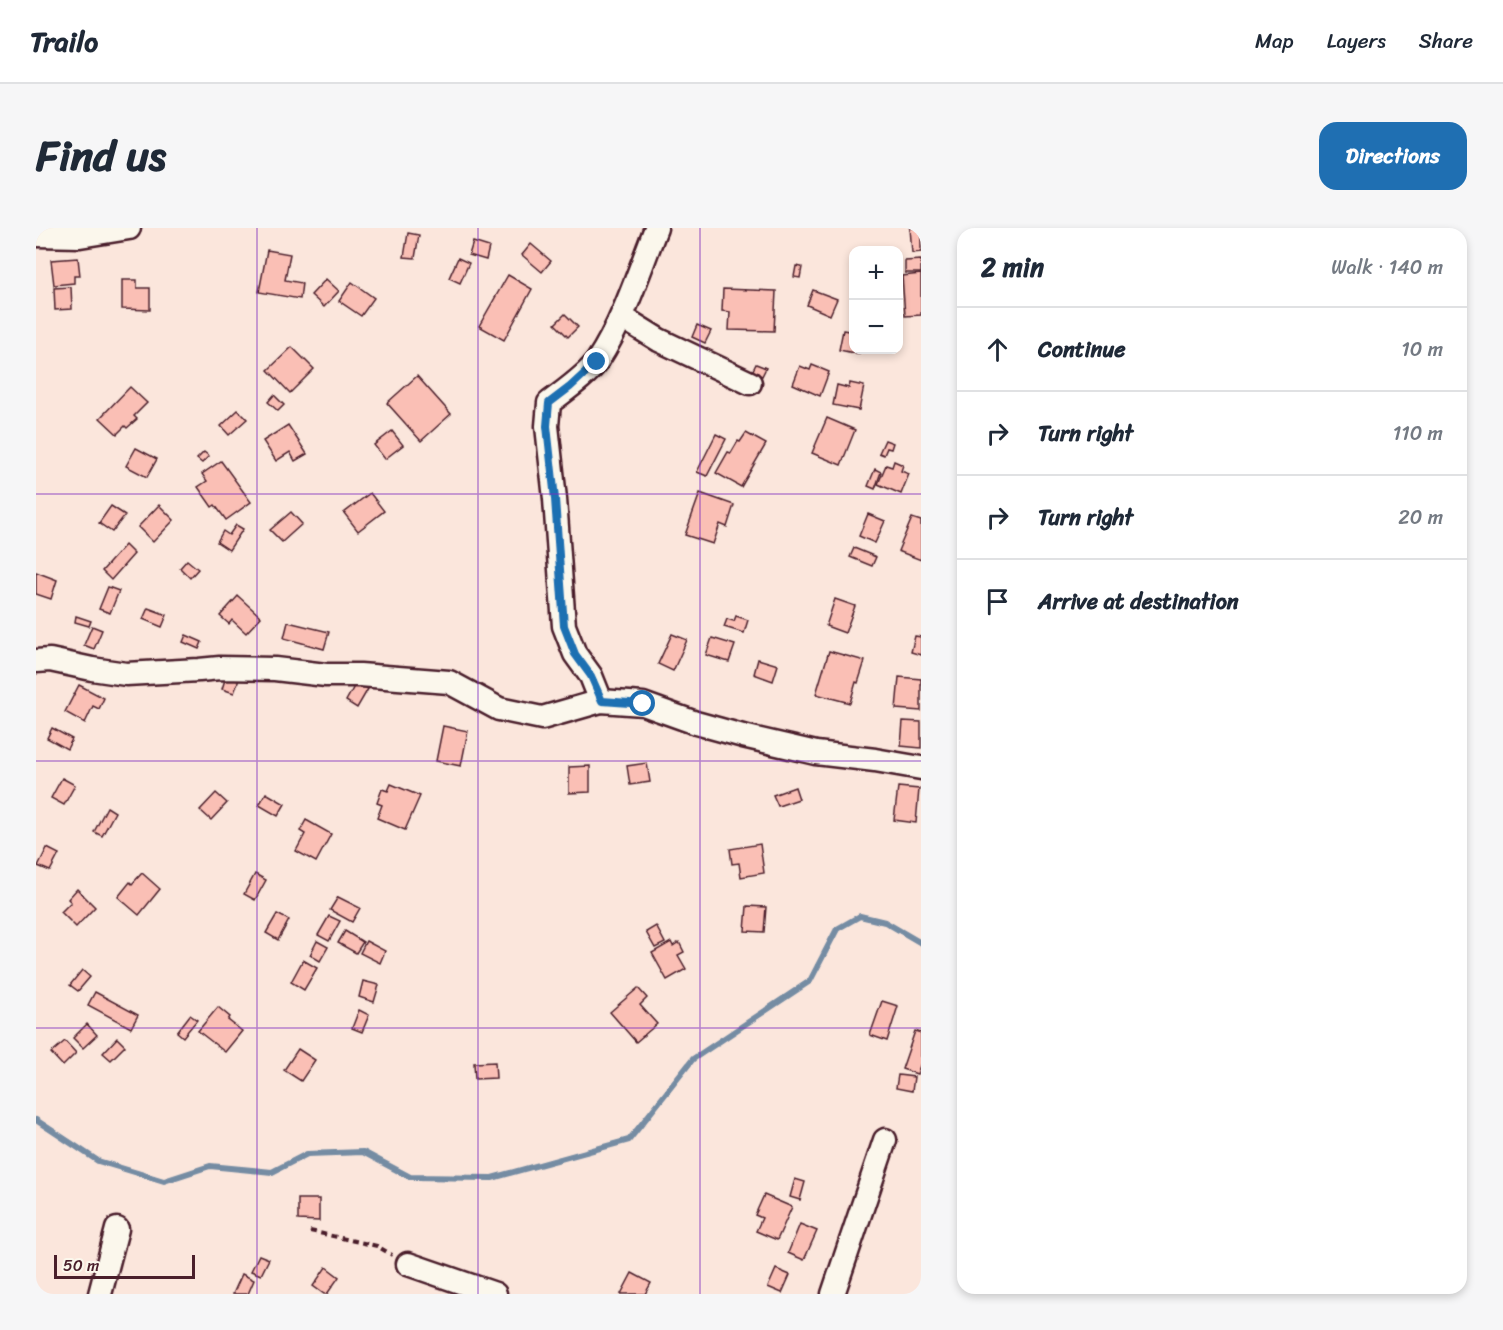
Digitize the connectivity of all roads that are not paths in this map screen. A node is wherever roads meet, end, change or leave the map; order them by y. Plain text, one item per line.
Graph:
1 (129, 228) edge
2 (656, 228) edge
3 (36, 235) edge
4 (621, 317) junction
5 (750, 383) dead end
6 (36, 661) edge
7 (602, 701) junction
8 (921, 768) edge
9 (885, 1140) dead end
10 (117, 1229) dead end
11 (408, 1264) road end
12 (100, 1294) edge
13 (495, 1294) edge
14 (833, 1294) edge

1 - 3 street
2 - 4 street
4 - 5 street
4 - 7 street
6 - 7 street
7 - 8 street
9 - 14 street
10 - 12 street
11 - 13 street

